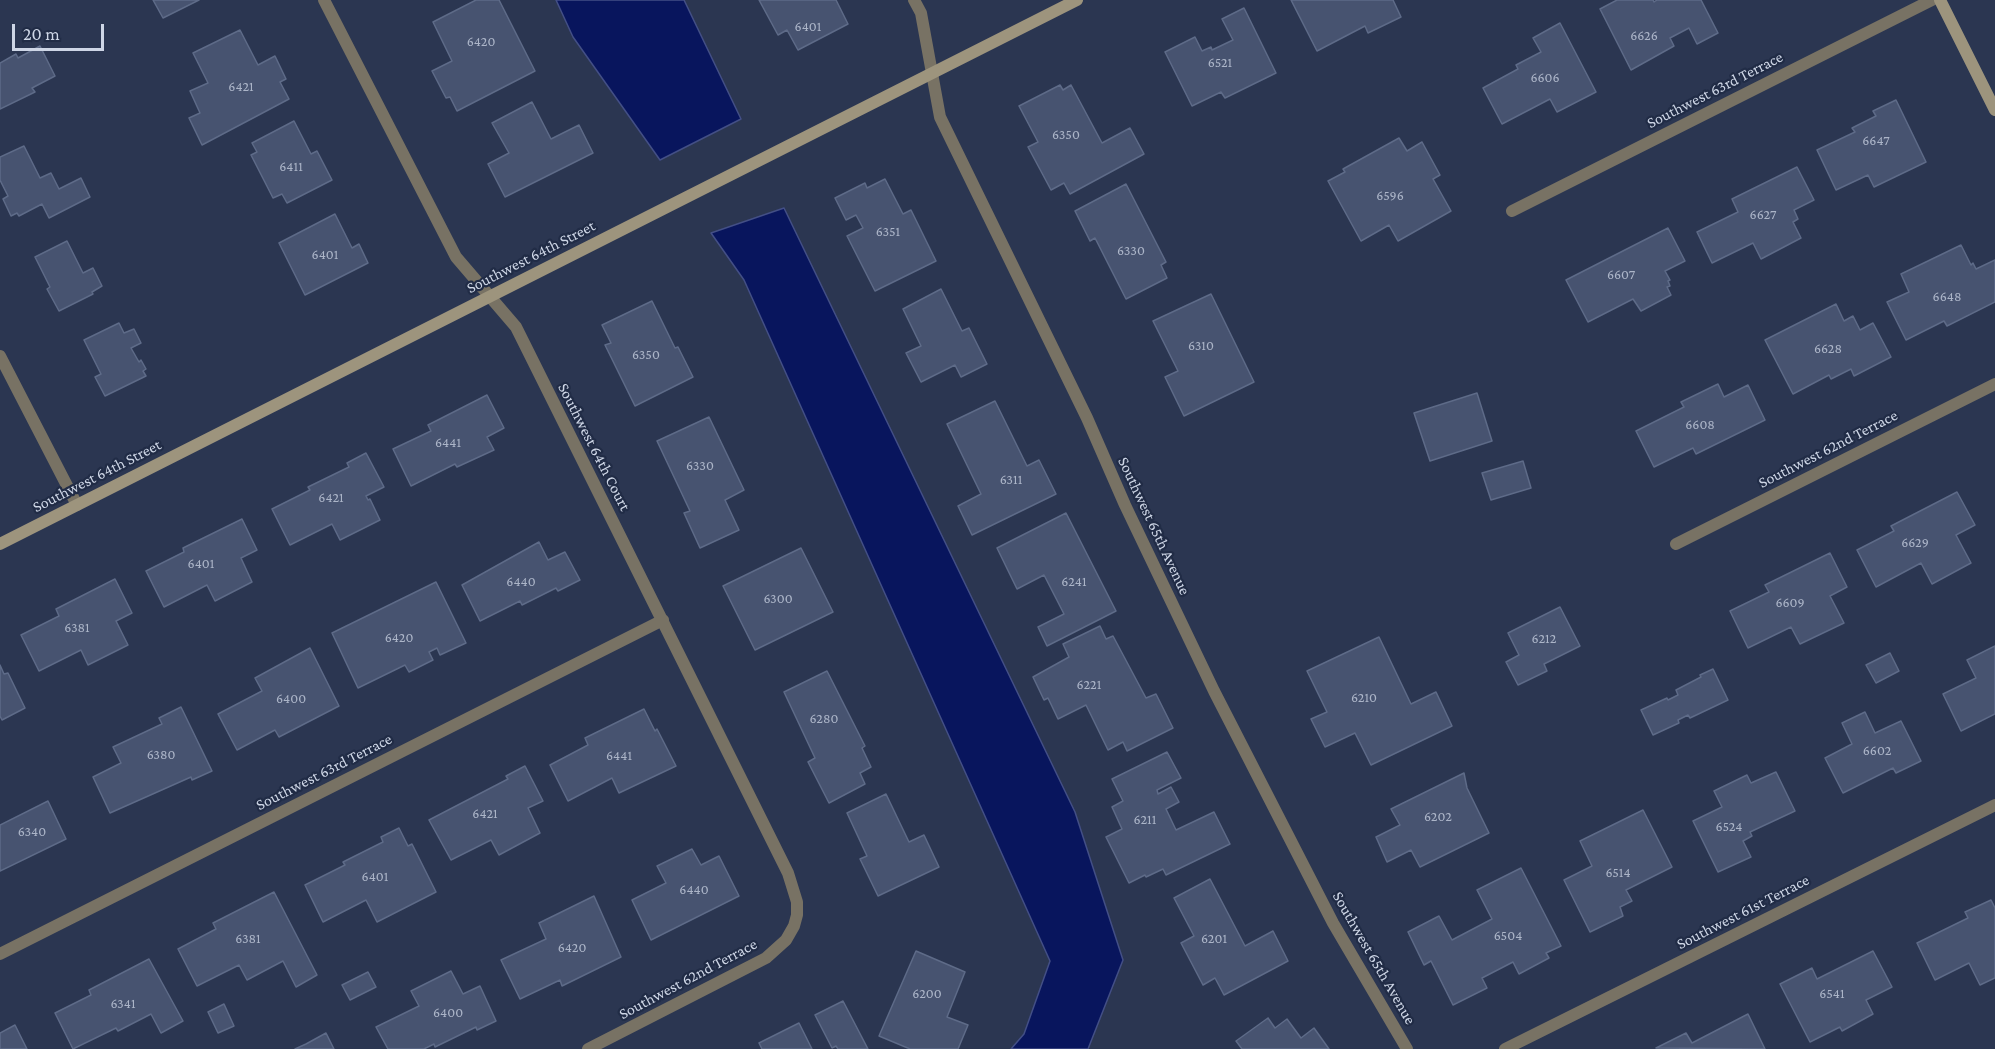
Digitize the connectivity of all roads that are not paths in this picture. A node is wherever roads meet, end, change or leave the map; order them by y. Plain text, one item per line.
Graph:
1 (324, 0) edge
2 (914, 0) edge
3 (1077, 0) edge
4 (1932, 0) edge
5 (1940, 0) edge
6 (932, 73) junction
7 (1995, 110) edge
8 (1512, 211) dead end
9 (489, 297) junction
10 (0, 356) edge
11 (1995, 384) edge
12 (77, 505) junction
13 (0, 544) edge
14 (1676, 544) dead end
15 (663, 620) junction
16 (1995, 805) edge
17 (794, 926) joint
18 (0, 954) edge
19 (588, 1049) edge
20 (1407, 1049) edge
21 (1506, 1049) edge

1 - 9 street, Southwest 64th Court
2 - 6 street, Southwest 65th Avenue
3 - 6 street, Southwest 64th Street
4 - 8 street, Southwest 63rd Terrace
5 - 7 street
6 - 9 street, Southwest 64th Street
6 - 20 street, Southwest 65th Avenue
9 - 12 street, Southwest 64th Street
9 - 15 street, Southwest 64th Court
10 - 12 street
11 - 14 street, Southwest 62nd Terrace
12 - 13 street, Southwest 64th Street
15 - 17 street, Southwest 64th Court
15 - 18 street, Southwest 63rd Terrace
16 - 21 street, Southwest 61st Terrace
17 - 19 street, Southwest 62nd Terrace

